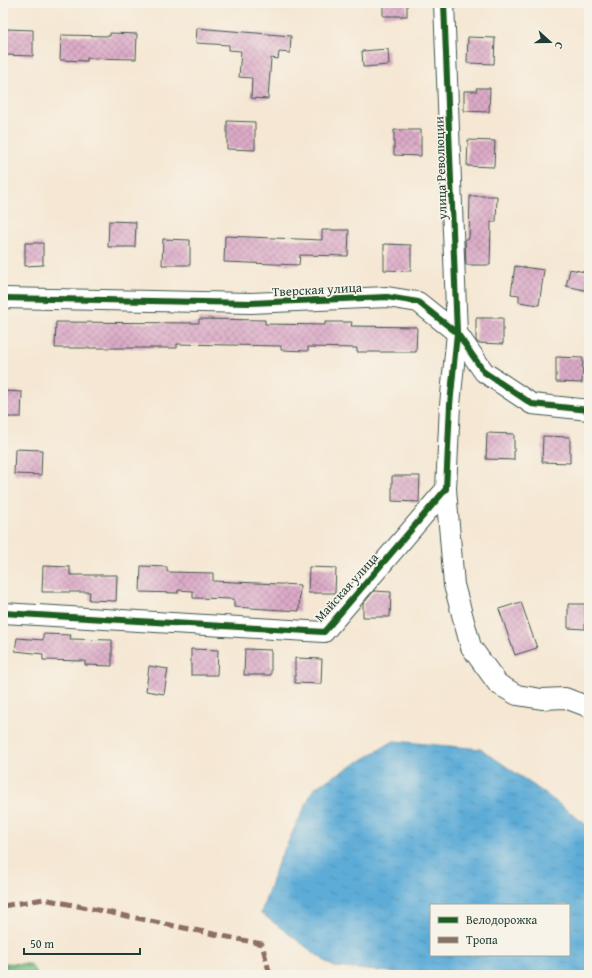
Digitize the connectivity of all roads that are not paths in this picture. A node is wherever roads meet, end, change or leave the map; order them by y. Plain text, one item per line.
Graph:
1 (444, 3) edge
2 (3, 298) edge
3 (457, 333) junction
4 (589, 410) edge
5 (446, 489) junction
6 (3, 613) edge
7 (589, 707) edge

1 - 3 street, улица Революции
2 - 3 street, Тверская улица
3 - 4 street, Тверская улица
3 - 5 street
5 - 6 street, Майская улица
5 - 7 street

